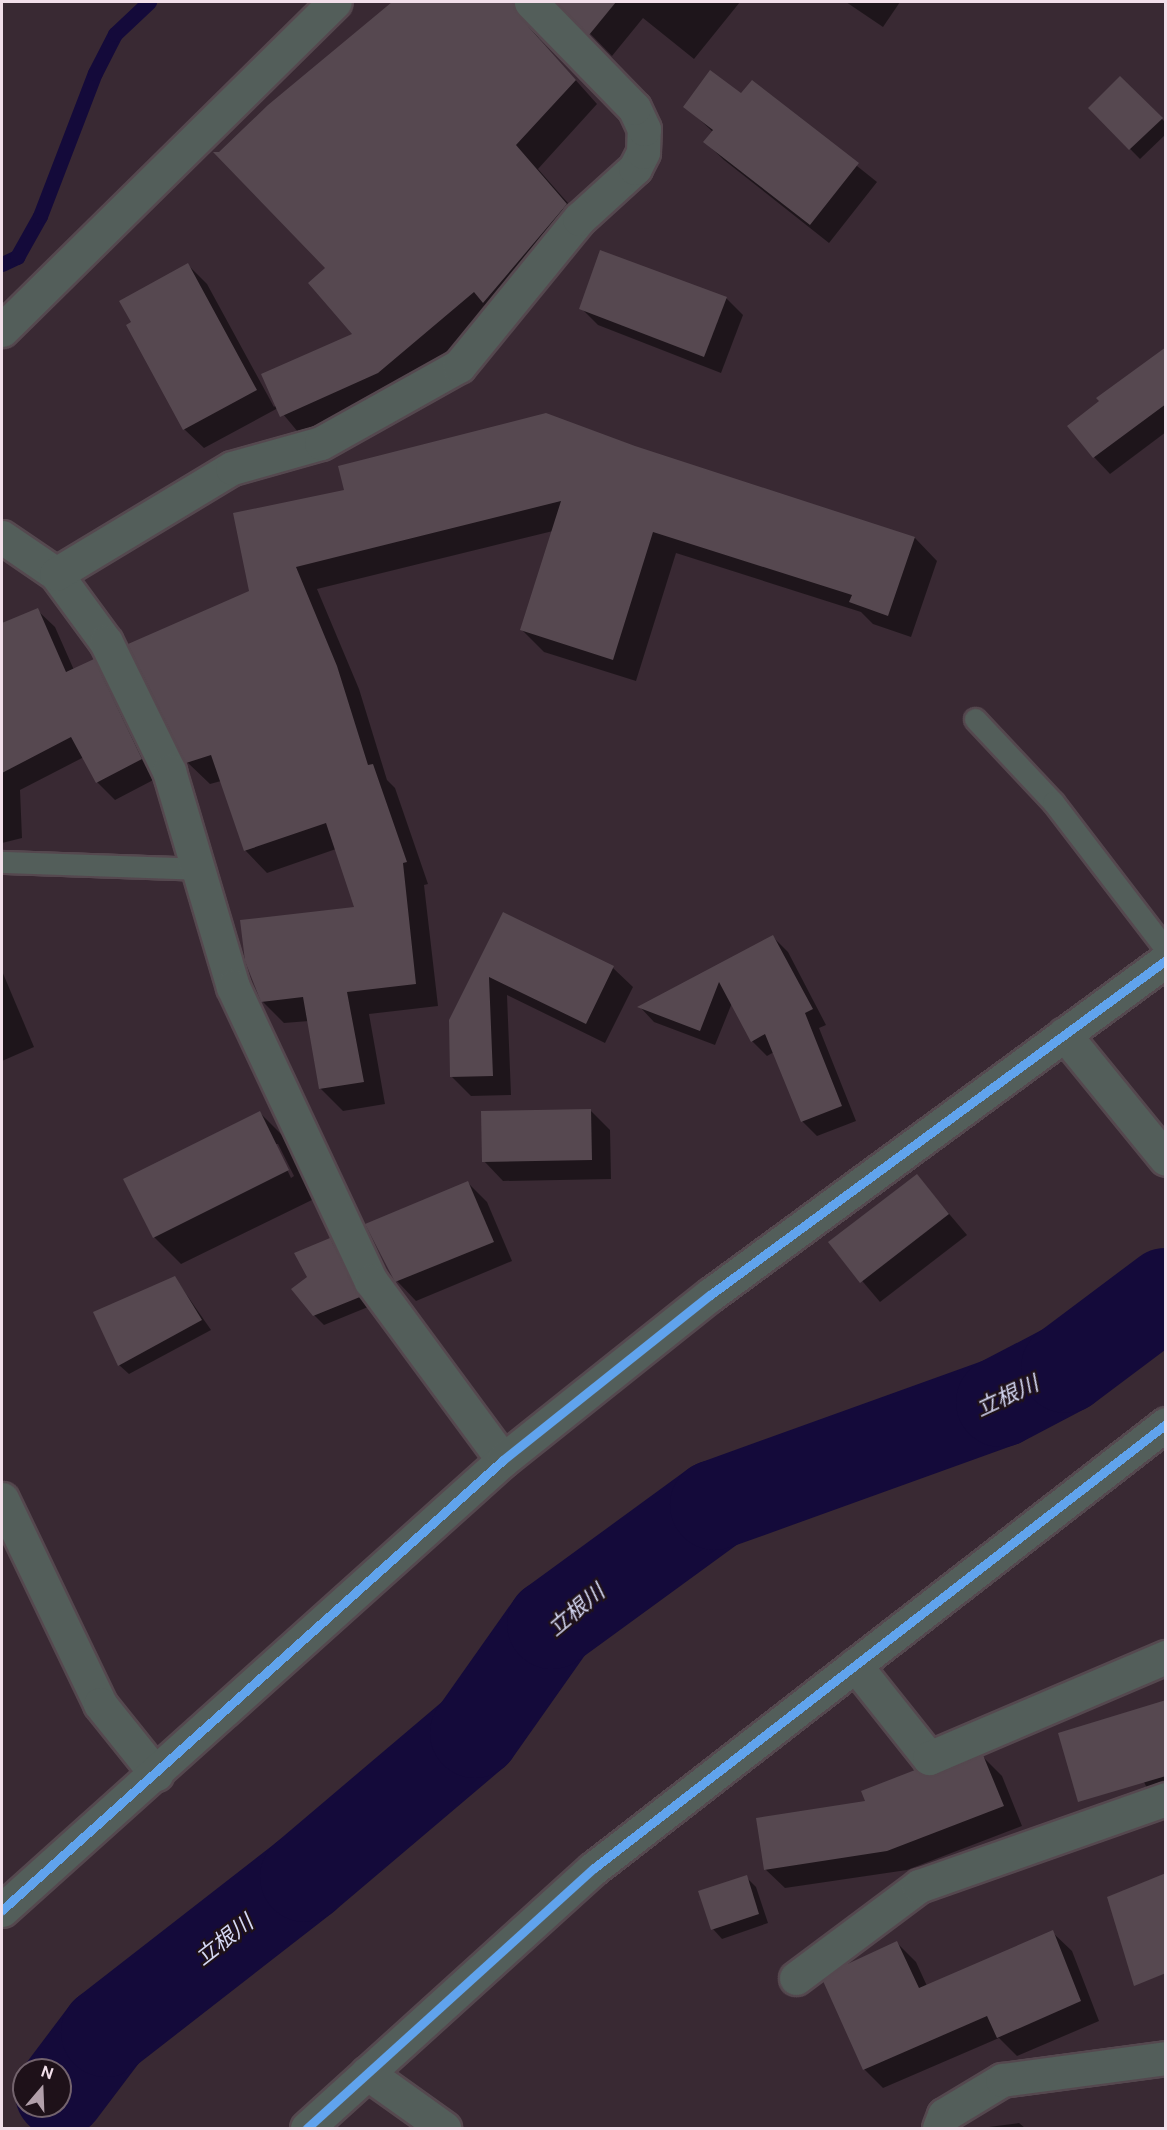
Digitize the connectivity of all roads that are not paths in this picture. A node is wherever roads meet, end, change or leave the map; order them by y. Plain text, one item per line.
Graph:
1 (335, 2) edge
2 (531, 2) edge
3 (2, 330) edge
4 (2, 537) edge
5 (56, 574) junction
6 (975, 719) dead end
7 (2, 862) edge
8 (201, 869) junction
9 (1166, 949) edge
10 (1166, 960) edge
11 (1064, 1034) junction
12 (1166, 1159) edge
13 (1166, 1424) edge
14 (503, 1460) junction
15 (2, 1499) edge
16 (1166, 1657) edge
17 (855, 1665) junction
18 (156, 1774) junction
19 (1166, 1799) edge
20 (2, 1910) edge
21 (796, 1978) dead end
22 (1166, 2058) edge
23 (367, 2073) junction
24 (307, 2128) edge
25 (444, 2128) edge
26 (939, 2128) edge

1 - 3 street
2 - 5 street
4 - 5 street
5 - 8 street
6 - 9 lane
7 - 8 lane
8 - 14 street
10 - 11 street
11 - 12 street
11 - 14 street
13 - 17 street
14 - 18 street
15 - 18 street
16 - 17 street
17 - 23 street
18 - 20 street
19 - 21 street
22 - 26 street
23 - 24 street
23 - 25 street

